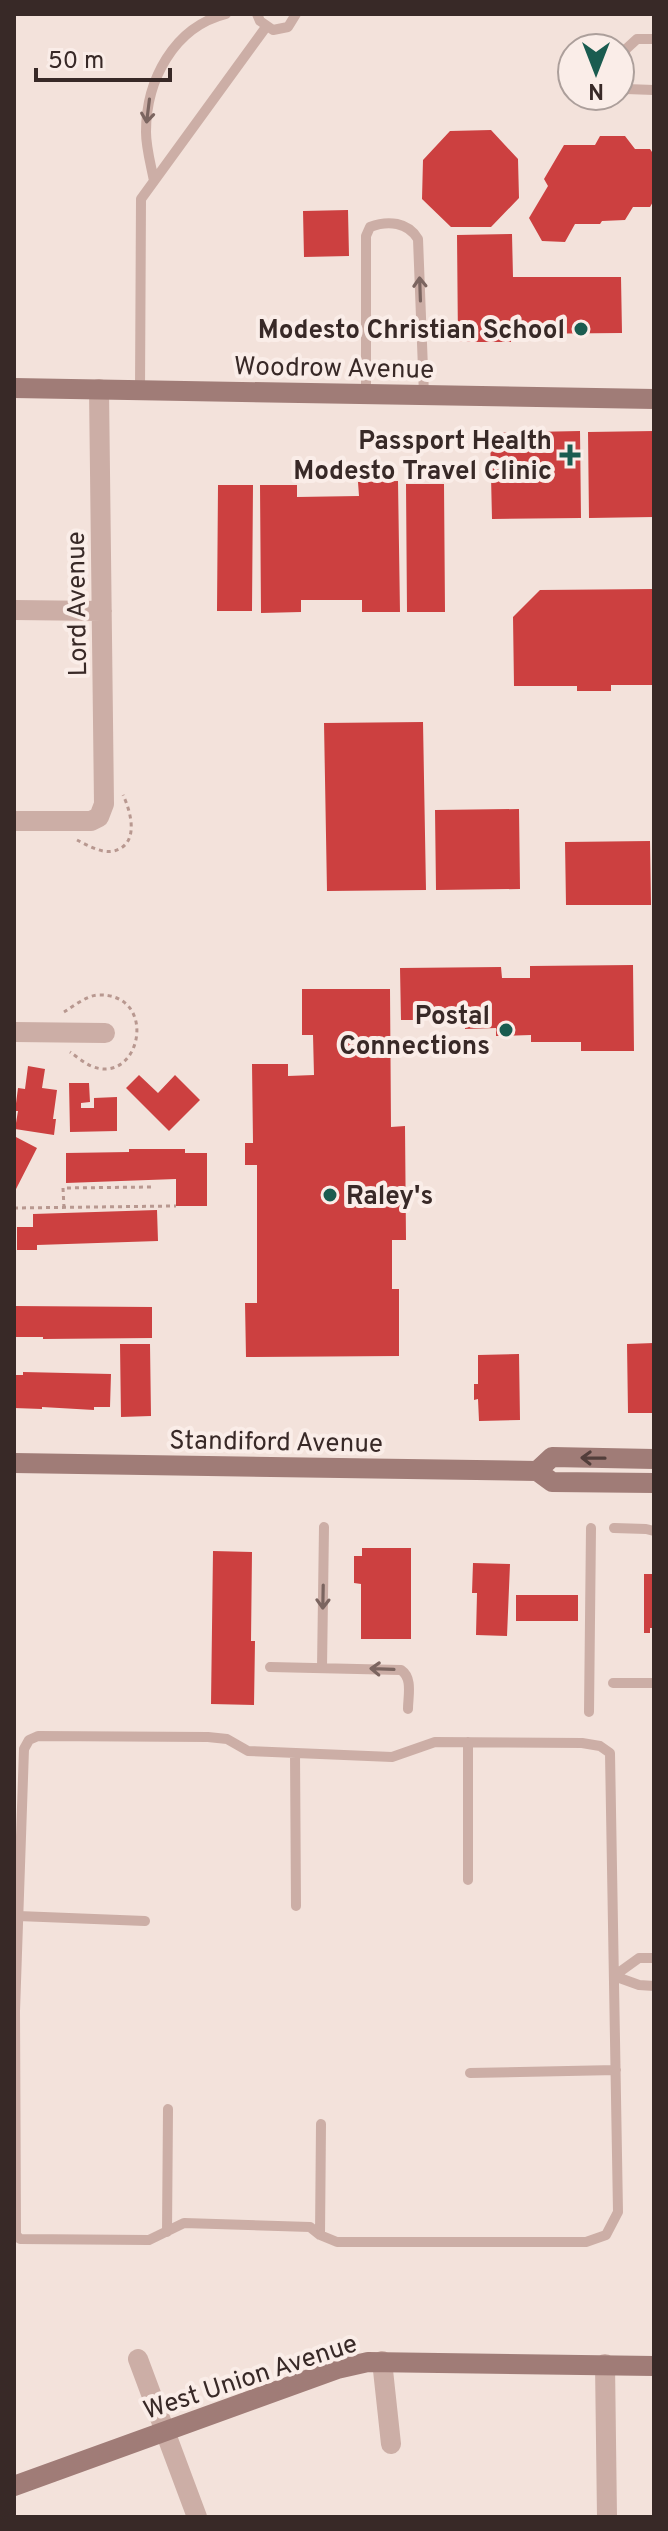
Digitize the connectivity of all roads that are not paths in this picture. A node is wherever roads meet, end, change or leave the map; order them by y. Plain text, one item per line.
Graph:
1 (226, 14) edge
2 (257, 14) edge
3 (296, 14) edge
4 (266, 27) junction
5 (654, 39) edge
6 (654, 90) edge
7 (154, 181) junction
8 (14, 388) edge
9 (99, 389) junction
10 (140, 390) junction
11 (366, 393) junction
12 (424, 395) junction
13 (654, 399) edge
14 (14, 610) edge
15 (102, 611) junction
16 (14, 821) edge
17 (14, 1032) edge
18 (105, 1033) dead end
19 (654, 1459) edge
20 (14, 1463) edge
21 (537, 1471) junction
22 (654, 1483) edge
23 (324, 1527) dead end
24 (591, 1528) dead end
25 (614, 1528) dead end
26 (654, 1531) edge
27 (270, 1667) dead end
28 (322, 1668) junction
29 (613, 1683) dead end
30 (654, 1683) edge
31 (408, 1709) dead end
32 (589, 1712) dead end
33 (468, 1742) junction
34 (295, 1753) junction
35 (468, 1880) dead end
36 (296, 1906) dead end
37 (18, 1916) junction
38 (145, 1921) dead end
39 (654, 1958) edge
40 (614, 1976) junction
41 (654, 1986) edge
42 (14, 2011) edge
43 (616, 2070) junction
44 (470, 2073) dead end
45 (168, 2109) dead end
46 (321, 2124) dead end
47 (167, 2232) junction
48 (320, 2235) junction
49 (138, 2359) dead end
50 (382, 2361) junction
51 (605, 2364) junction
52 (654, 2366) edge
53 (166, 2431) junction
54 (391, 2444) dead end
55 (14, 2486) edge
56 (197, 2517) edge
57 (607, 2517) edge

1 -> 7 lane
2 - 4 lane
3 - 4 lane
4 - 7 lane
5 - 6 lane
7 - 10 lane
8 - 9 street, Woodrow Avenue
9 - 10 street, Woodrow Avenue
9 - 15 street, Lord Avenue
10 - 11 street, Woodrow Avenue
11 - 12 street, Woodrow Avenue
12 -> 11 lane
12 - 13 street, Woodrow Avenue
14 - 15 street
15 - 16 street, Lord Avenue
17 - 18 street
19 -> 21 street, Standiford Avenue
20 - 21 street, Standiford Avenue
21 - 22 street, Standiford Avenue
23 -> 28 lane
24 - 32 lane
25 - 26 lane
27 - 28 lane
31 -> 28 lane
29 - 30 lane
33 - 34 lane
33 - 35 lane
33 - 40 lane
34 - 36 lane
34 - 37 lane
37 - 38 lane
37 - 42 lane
39 - 40 lane
40 - 41 lane
40 - 43 lane
42 - 47 lane
43 - 44 lane
43 - 48 lane
45 - 47 lane
46 - 48 lane
47 - 48 lane
49 - 53 street
50 - 51 street, West Union Avenue
50 - 53 street, West Union Avenue
50 - 54 street
51 - 52 street, West Union Avenue
51 - 57 street
53 - 55 street, West Union Avenue
53 - 56 street

